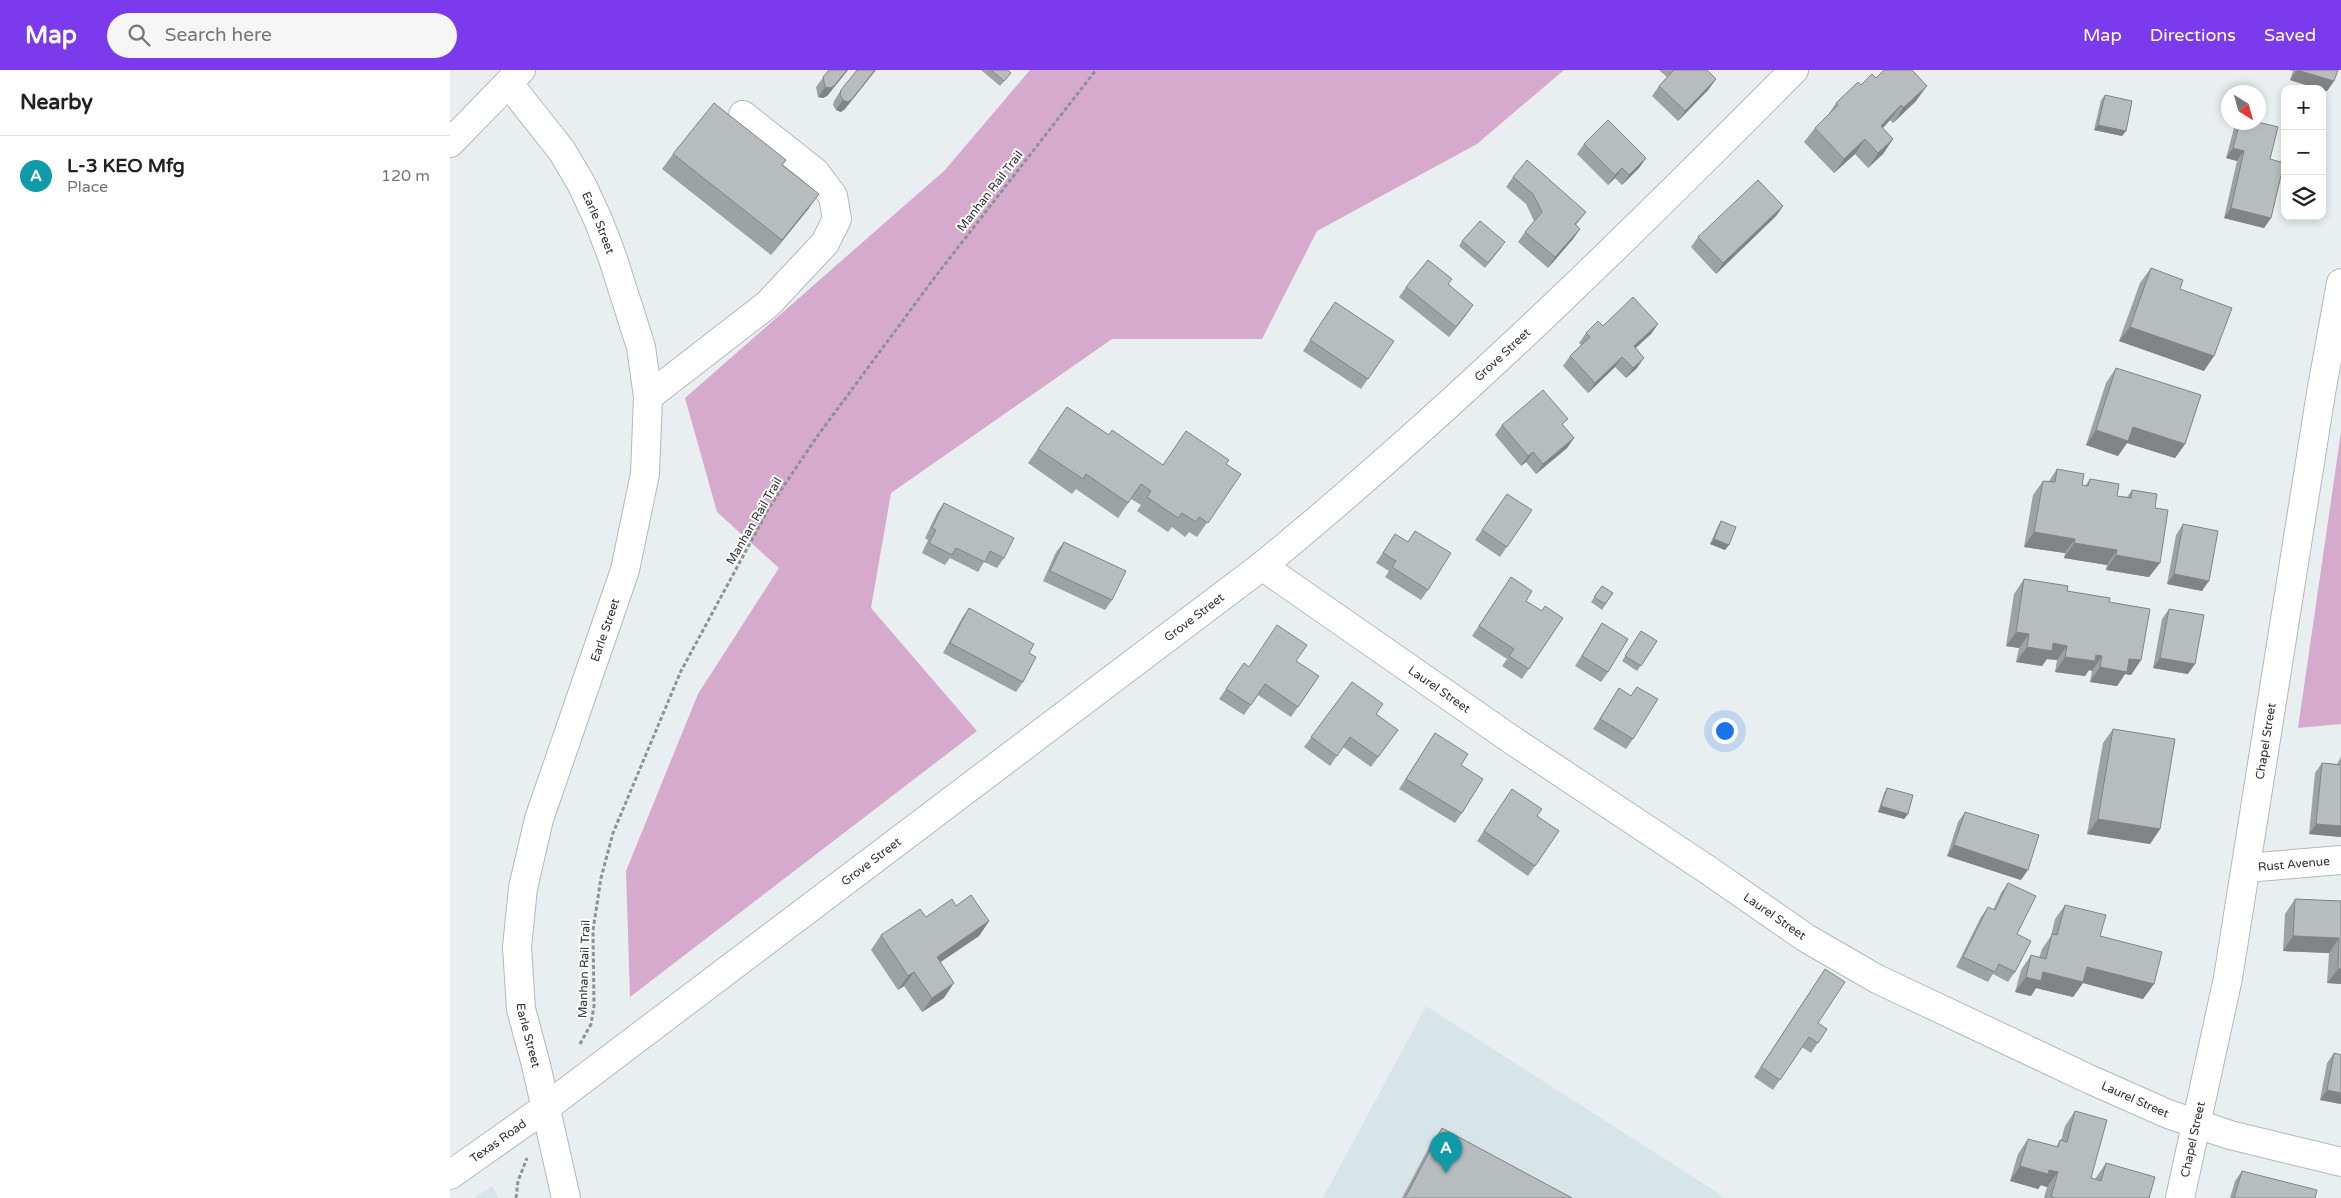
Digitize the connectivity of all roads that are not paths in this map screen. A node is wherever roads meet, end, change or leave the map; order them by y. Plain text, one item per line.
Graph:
1 (1794, 70) edge
2 (515, 77) edge
3 (743, 115) dead end
4 (450, 143) edge
5 (2341, 283) edge
6 (648, 398) junction
7 (1262, 566) junction
8 (2341, 860) edge
9 (2246, 868) junction
10 (545, 1108) junction
11 (2197, 1125) junction
12 (2341, 1162) edge
13 (450, 1175) edge
14 (566, 1198) edge
15 (2180, 1198) edge

1 - 7 street, Grove Street
2 - 4 street
2 - 6 street, Earle Street
3 - 6 street
5 - 9 street, Chapel Street
6 - 10 street, Earle Street
7 - 10 street, Grove Street
7 - 11 street, Laurel Street
8 - 9 street, Rust Avenue
9 - 11 street, Chapel Street
10 - 13 street, Texas Road
10 - 14 street, Earle Street
11 - 12 street, Laurel Street
11 - 15 street, Chapel Street

